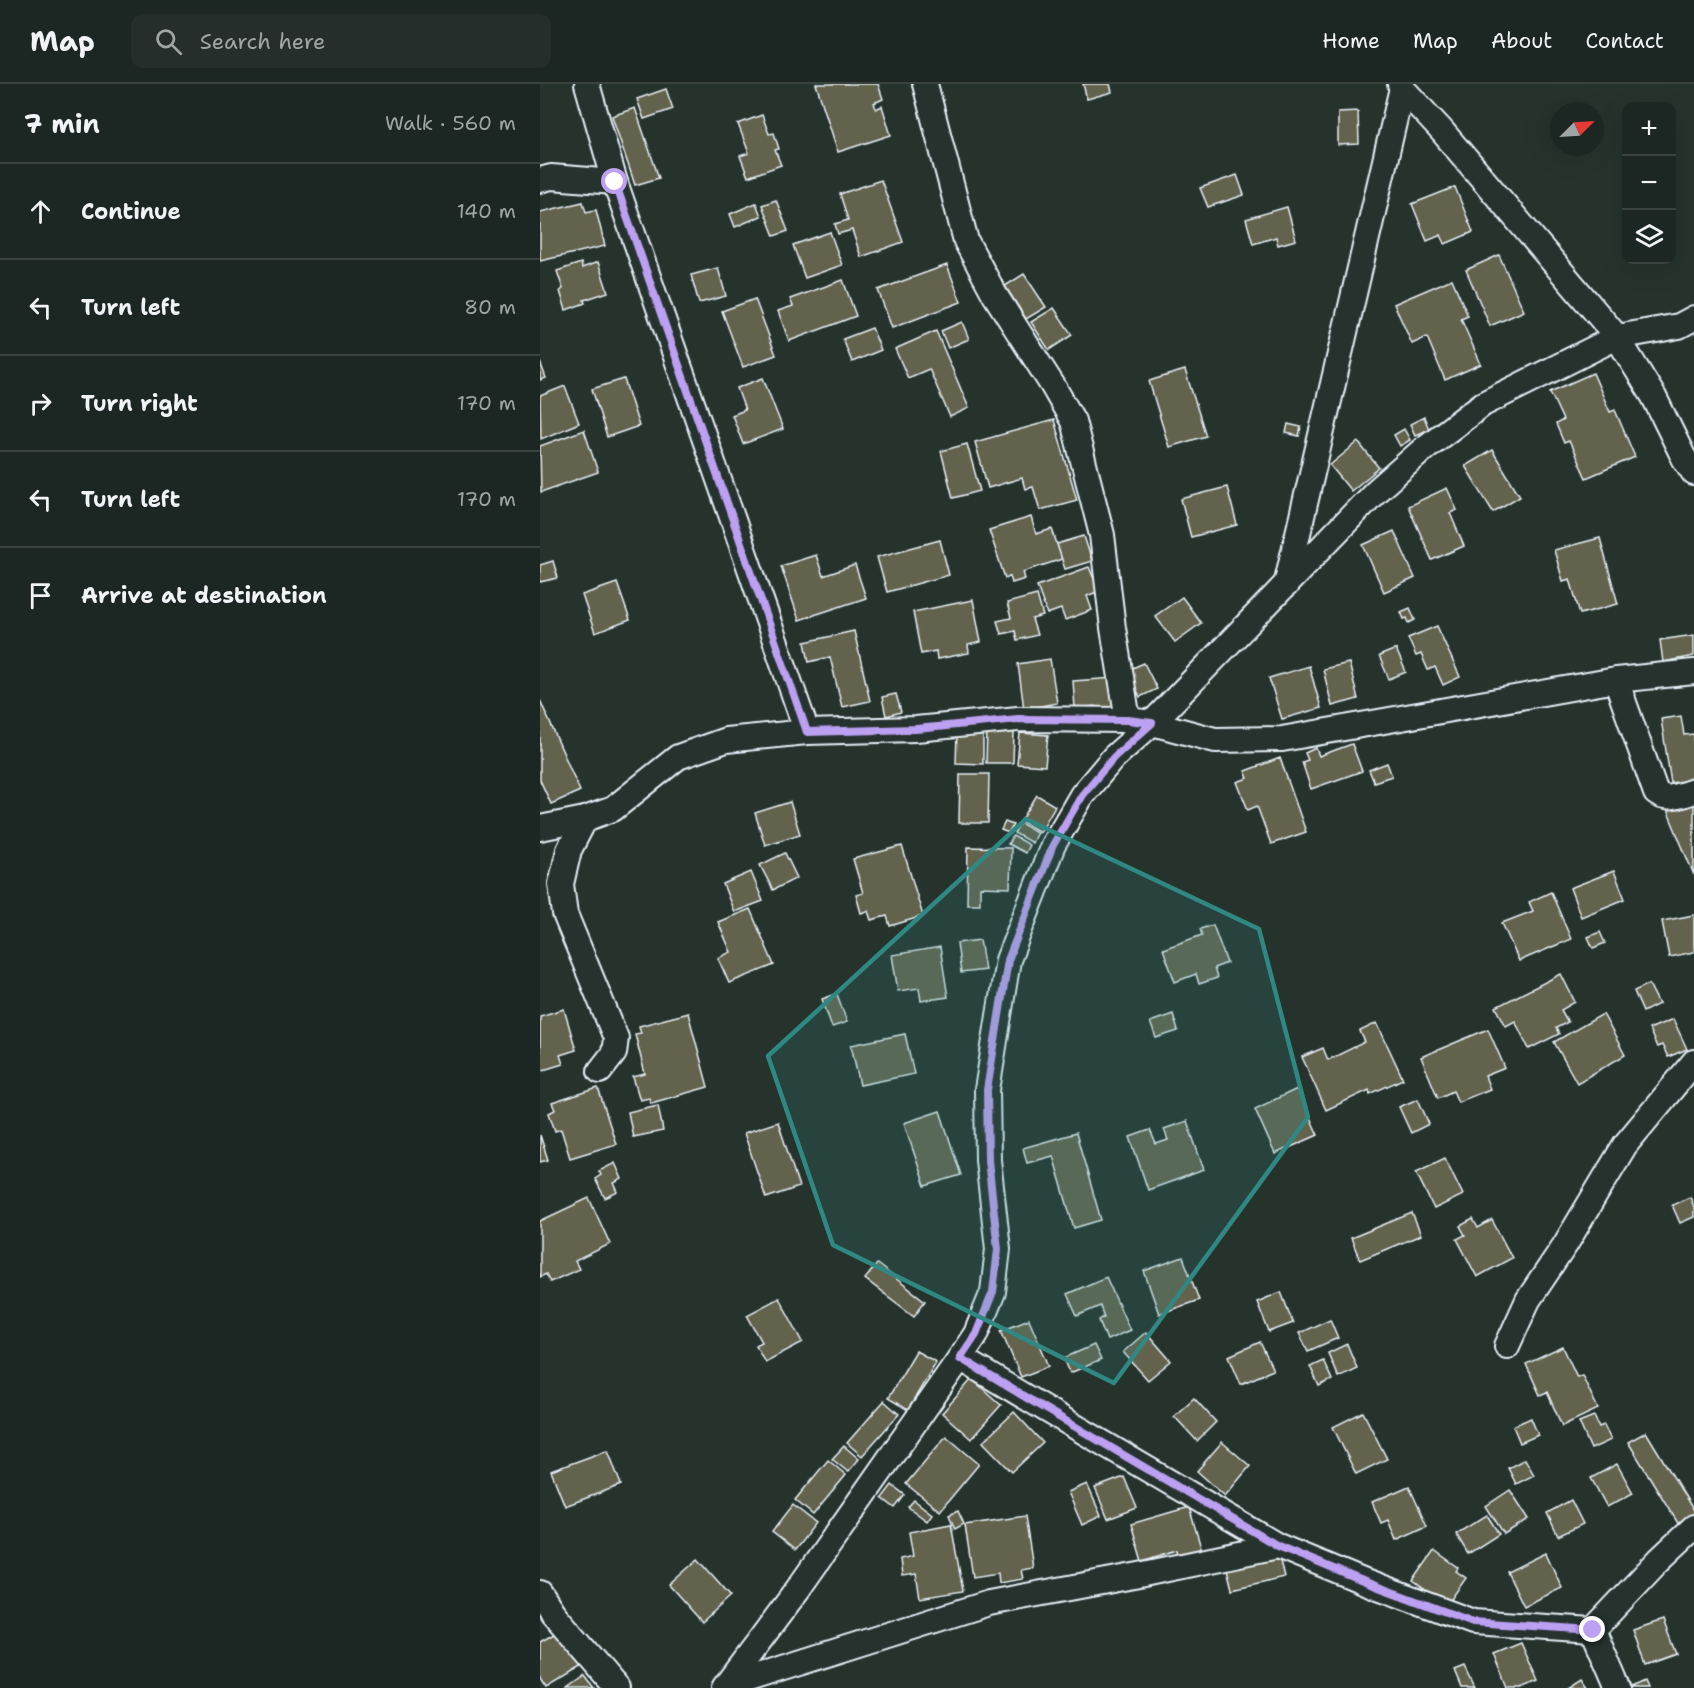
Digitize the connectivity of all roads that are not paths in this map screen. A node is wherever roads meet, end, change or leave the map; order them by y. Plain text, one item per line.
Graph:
1 (587, 84) edge
2 (925, 84) edge
3 (1401, 86) edge
4 (540, 180) edge
5 (615, 182) junction
6 (1694, 318) edge
7 (1617, 337) junction
8 (1694, 473) edge
9 (1286, 585) junction
10 (1694, 672) edge
11 (1616, 680) junction
12 (1128, 720) junction
13 (1152, 723) junction
14 (807, 732) junction
15 (1694, 791) edge
16 (585, 819) junction
17 (540, 828) edge
18 (1694, 1062) edge
19 (600, 1071) dead end
20 (1507, 1346) dead end
21 (960, 1358) junction
22 (1694, 1527) edge
23 (1278, 1546) junction
24 (540, 1593) edge
25 (1593, 1630) junction
26 (725, 1687) edge
27 (617, 1688) edge
28 (1618, 1688) edge

1 - 5 street
2 - 12 street
3 - 7 street
3 - 9 street
4 - 5 street
5 - 14 street
6 - 7 street
7 - 8 street
7 - 9 street
9 - 13 street
10 - 11 street
11 - 13 street
11 - 15 street
12 - 13 street
12 - 14 street
13 - 21 street
14 - 16 street
16 - 17 street
16 - 19 street
18 - 20 street
21 - 23 street
21 - 26 street
22 - 25 street
23 - 25 street
23 - 26 street
24 - 27 street
25 - 28 street

